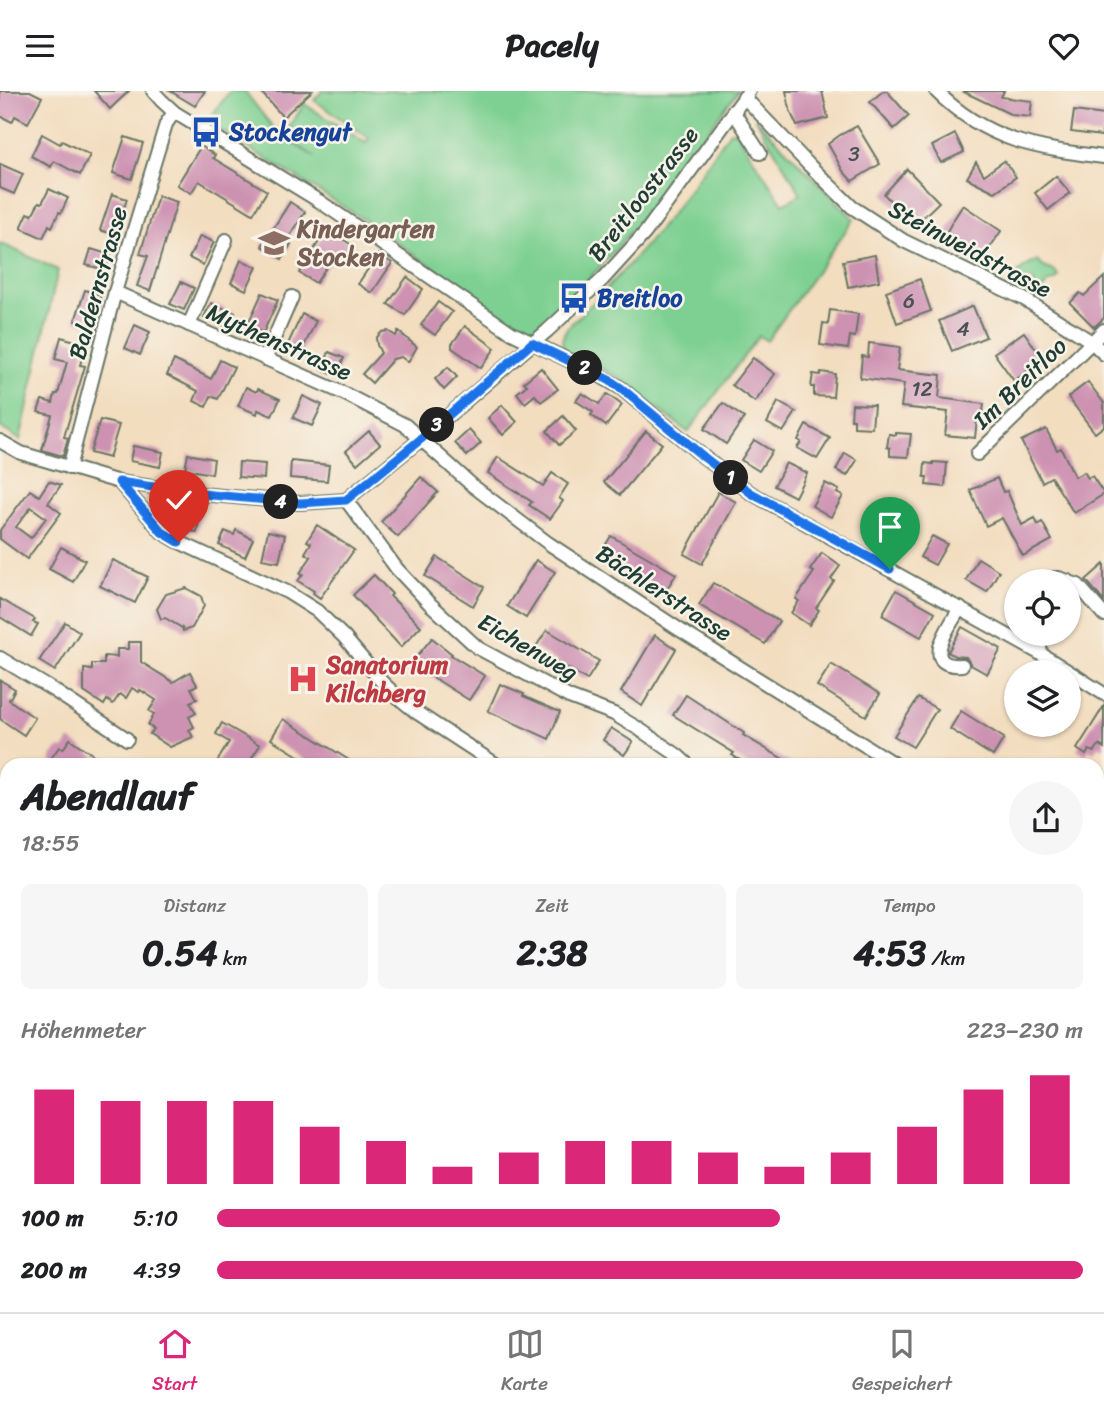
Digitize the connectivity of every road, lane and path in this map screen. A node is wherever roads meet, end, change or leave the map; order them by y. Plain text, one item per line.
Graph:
1 (153, 91) edge
2 (936, 91) edge
3 (746, 94) edge
4 (733, 111) junction
5 (174, 112) junction
6 (760, 153) dead end
7 (1104, 157) edge
8 (226, 240) dead end
9 (115, 292) junction
10 (292, 296) dead end
11 (189, 325) junction
12 (1104, 330) edge
13 (1092, 342) junction
14 (532, 343) junction
15 (1104, 354) edge
16 (265, 359) junction
17 (421, 439) junction
18 (0, 441) edge
19 (977, 454) dead end
20 (69, 468) junction
21 (119, 482) junction
22 (346, 500) junction
23 (1081, 589) edge
24 (960, 608) junction
25 (1104, 615) edge
26 (1040, 646) edge
27 (1041, 654) junction
28 (0, 658) edge
29 (962, 664) dead end
30 (1104, 694) edge
31 (127, 739) dead end
32 (486, 758) edge
33 (680, 758) edge
34 (885, 758) edge

1 - 5 street
2 - 7 street
3 - 4 street, Breitloostrasse
3 - 13 street, Steinweidstrasse
4 - 6 street
4 - 14 street, Breitloostrasse
5 - 9 street, Baldernstrasse
5 - 14 street
8 - 11 street
9 - 11 street, Mythenstrasse
9 - 20 street, Baldernstrasse
10 - 16 street
11 - 16 street, Mythenstrasse
12 - 13 street, Im Breitloo
13 - 15 street, Steinweidstrasse
13 - 19 street, Im Breitloo
14 - 17 street, Breitloostrasse
14 - 24 street
16 - 17 street, Mythenstrasse
17 - 22 street, Breitloostrasse
17 - 34 street, Bächlerstrasse
18 - 20 street
20 - 21 street
21 - 22 street
21 - 32 street
22 - 33 street, Eichenweg
23 - 25 street
24 - 27 street
24 - 29 street
26 - 27 street
27 - 30 street
28 - 31 street

